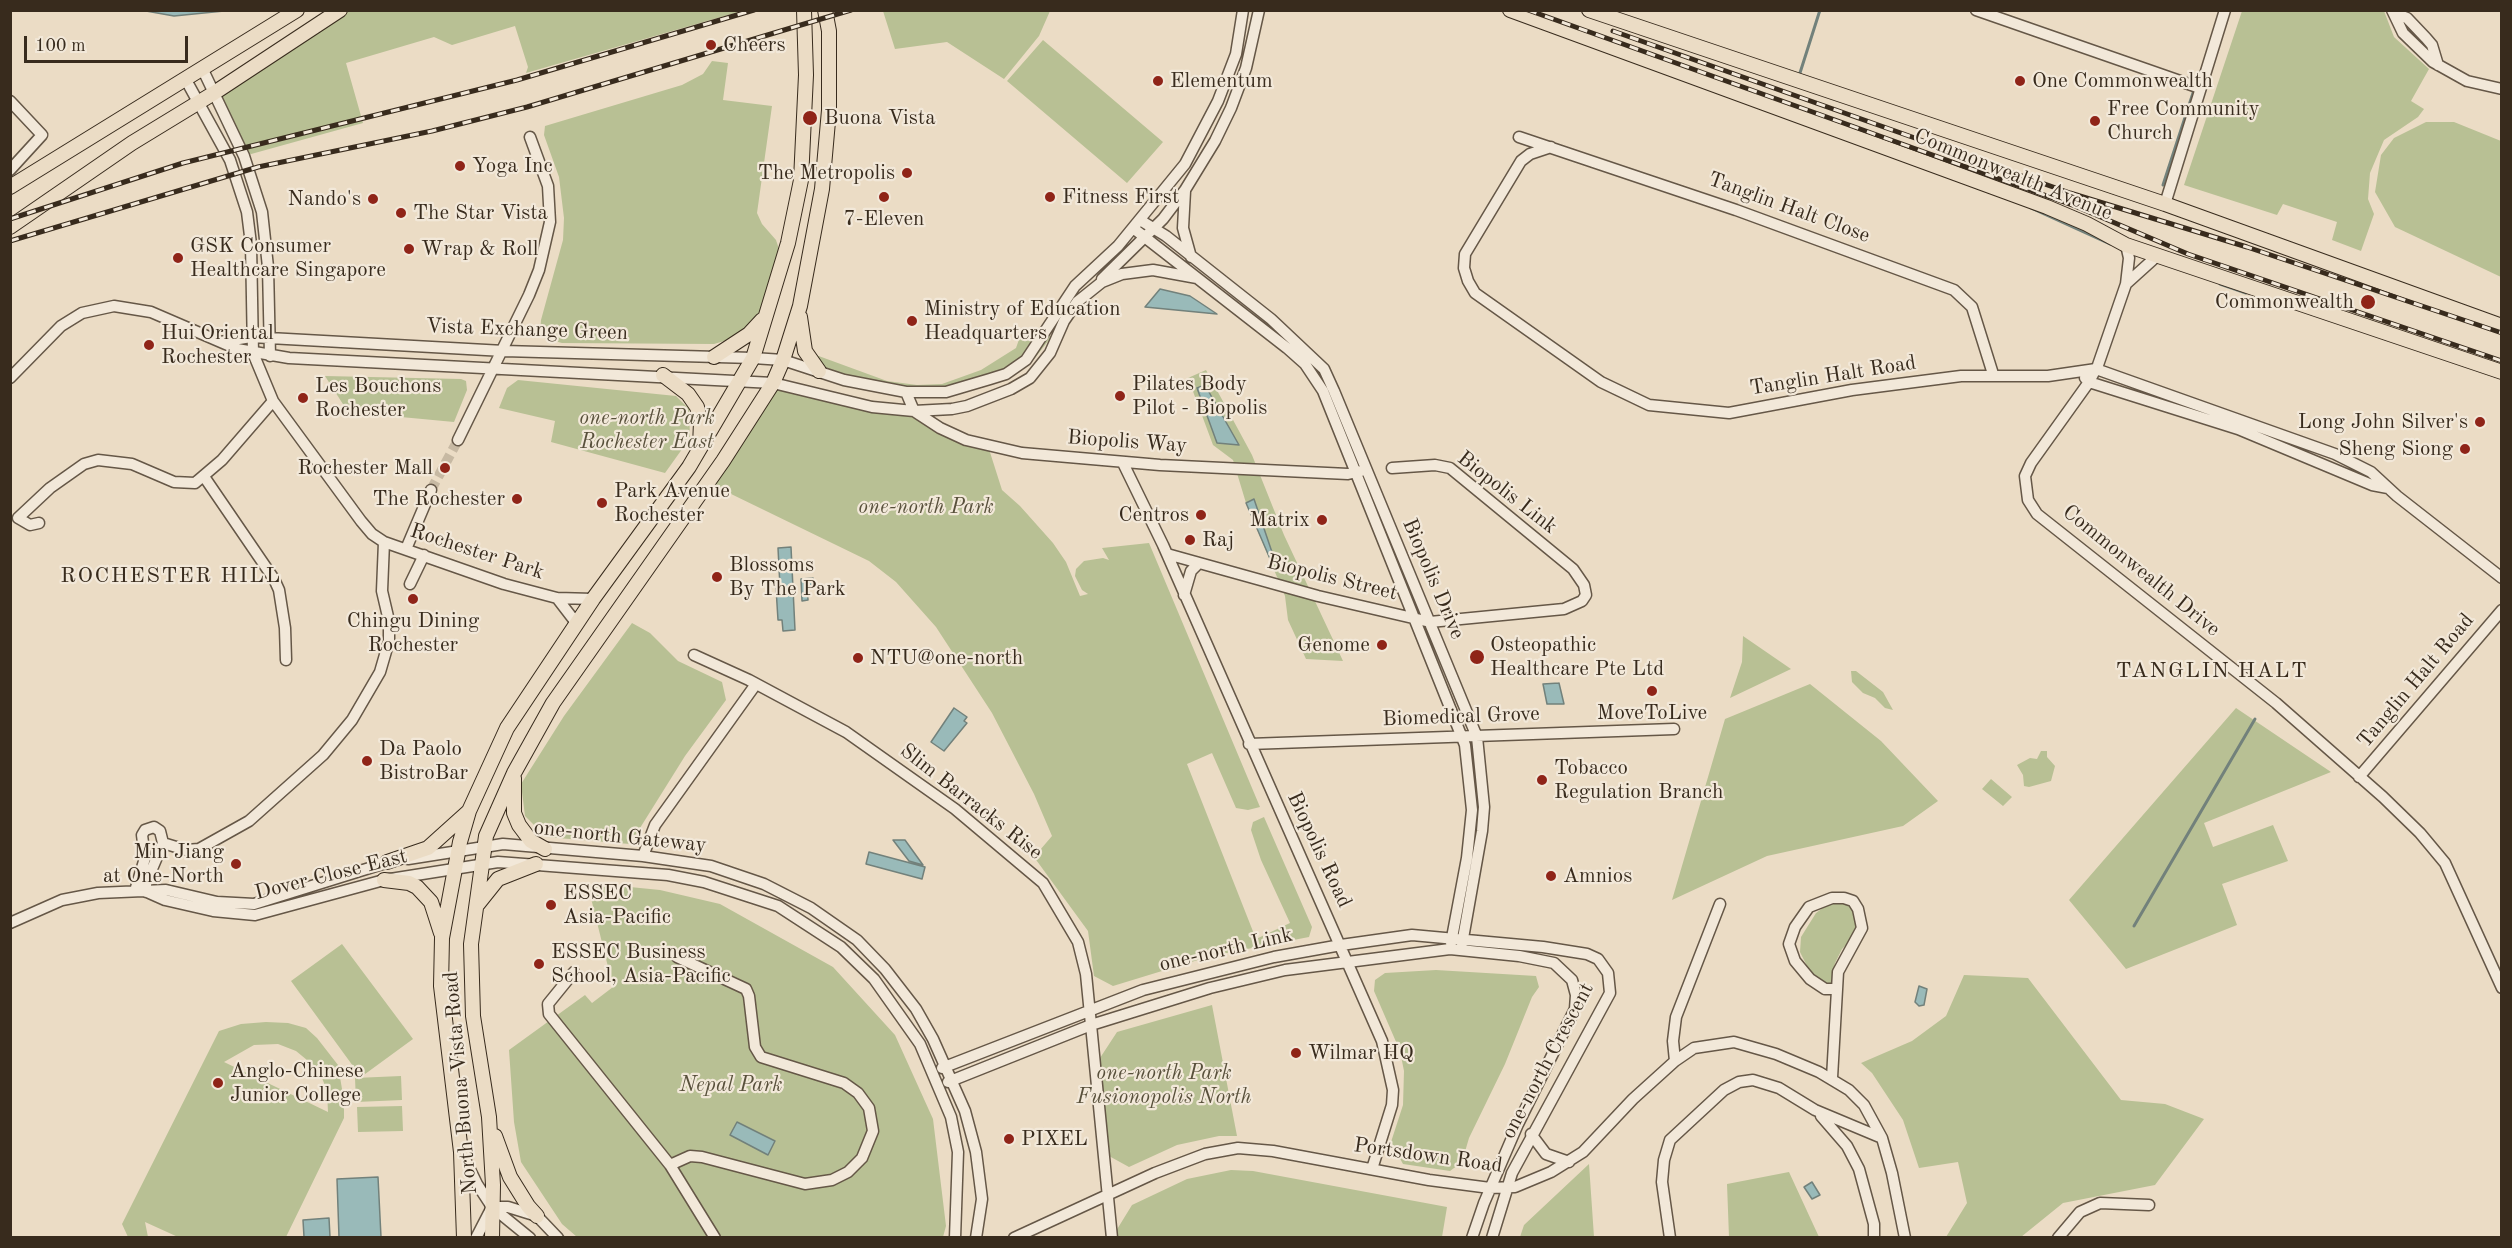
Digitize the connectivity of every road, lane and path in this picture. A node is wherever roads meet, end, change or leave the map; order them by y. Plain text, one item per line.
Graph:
1 (297, 10) edge
2 (340, 10) edge
3 (804, 10) edge
4 (825, 10) edge
5 (1243, 10) edge
6 (1259, 10) edge
7 (1510, 10) edge
8 (1589, 10) edge
9 (1976, 10) edge
10 (2225, 10) edge
11 (2393, 12) edge
12 (203, 70) junction
13 (186, 80) junction
14 (2200, 88) junction
15 (2502, 88) edge
16 (214, 93) junction
17 (10, 101) edge
18 (199, 102) junction
19 (1519, 137) dead end
20 (530, 138) dead end
21 (1551, 147) junction
22 (10, 170) edge
23 (10, 188) edge
24 (1185, 190) junction
25 (2165, 204) junction
26 (1136, 224) junction
27 (10, 227) edge
28 (1153, 230) junction
29 (1144, 238) junction
30 (2126, 246) junction
31 (2157, 256) junction
32 (1191, 257) junction
33 (1197, 278) junction
34 (2126, 284) junction
35 (1094, 288) junction
36 (800, 306) junction
37 (767, 313) junction
38 (2502, 326) edge
39 (251, 337) junction
40 (270, 339) junction
41 (221, 342) junction
42 (504, 351) junction
43 (253, 352) junction
44 (270, 356) junction
45 (714, 357) junction
46 (753, 358) junction
47 (783, 360) junction
48 (494, 368) junction
49 (2096, 369) junction
50 (819, 371) junction
51 (2502, 372) edge
52 (2079, 373) junction
53 (1992, 374) junction
54 (663, 375) junction
55 (10, 378) edge
56 (741, 380) junction
57 (2089, 382) junction
58 (773, 383) junction
59 (906, 392) junction
60 (273, 401) junction
61 (914, 411) junction
62 (458, 440) tunnel mouth
63 (699, 451) junction
64 (1123, 463) junction
65 (1392, 468) dead end
66 (1361, 471) junction
67 (204, 478) junction
68 (2388, 488) junction
69 (431, 490) tunnel mouth
70 (39, 523) dead end
71 (384, 542) junction
72 (406, 549) junction
73 (1167, 554) junction
74 (424, 555) junction
75 (1198, 564) junction
76 (2502, 578) edge
77 (410, 584) dead end
78 (1584, 585) joint
79 (1184, 595) junction
80 (557, 598) junction
81 (593, 600) junction
82 (2502, 610) edge
83 (1412, 618) junction
84 (1430, 622) junction
85 (577, 624) junction
86 (694, 655) dead end
87 (286, 660) dead end
88 (756, 684) junction
89 (1674, 729) dead end
90 (1462, 737) junction
91 (1477, 737) junction
92 (1249, 744) junction
93 (514, 772) junction
94 (2359, 777) junction
95 (469, 811) junction
96 (164, 843) junction
97 (483, 846) junction
98 (545, 849) junction
99 (459, 851) junction
100 (643, 856) junction
101 (387, 862) junction
102 (481, 864) junction
103 (536, 864) junction
104 (456, 868) junction
105 (384, 880) junction
106 (140, 891) junction
107 (1720, 904) dead end
108 (475, 909) junction
109 (10, 923) edge
110 (442, 938) junction
111 (1457, 938) junction
112 (1341, 945) junction
113 (1543, 946) joint
114 (1450, 949) junction
115 (1462, 950) junction
116 (677, 957) dead end
117 (1542, 959) joint
118 (1348, 962) junction
119 (574, 972) dead end
120 (2502, 988) edge
121 (1835, 989) junction
122 (1089, 1010) junction
123 (1090, 1025) junction
124 (1675, 1061) junction
125 (946, 1066) junction
126 (933, 1071) junction
127 (1832, 1078) junction
128 (953, 1080) junction
129 (939, 1086) junction
130 (1815, 1110) junction
131 (489, 1117) junction
132 (1531, 1134) junction
133 (1882, 1138) junction
134 (461, 1152) junction
135 (1569, 1162) junction
136 (670, 1165) junction
137 (1372, 1169) junction
138 (1490, 1188) junction
139 (1507, 1188) junction
140 (1107, 1197) junction
141 (2150, 1205) dead end
142 (492, 1207) junction
143 (537, 1216) junction
144 (464, 1238) edge
145 (476, 1238) edge
146 (492, 1238) edge
147 (530, 1238) edge
148 (558, 1238) edge
149 (715, 1238) edge
150 (955, 1238) edge
151 (976, 1238) edge
152 (1014, 1238) edge
153 (1112, 1238) edge
154 (1472, 1238) edge
155 (1492, 1238) edge
156 (1670, 1238) edge
157 (1874, 1238) edge
158 (1905, 1238) edge
159 (2058, 1238) edge

1 - 12 main road
2 - 16 main road
3 - 37 main road, North Buona Vista Road
4 - 36 main road, North Buona Vista Road
5 - 26 street, Vista Exchange Green
6 - 24 street
7 - 30 main road, Commonwealth Avenue
8 - 25 main road, Commonwealth Avenue
9 - 14 street
10 - 14 street
11 - 15 street
12 - 13 main road
12 - 16 street
13 - 18 street
13 - 23 main road
14 - 25 street
16 - 18 main road
16 - 40 street
17 - 22 street
18 - 27 main road
18 - 39 street
19 - 21 street, Tanglin Halt Close
20 - 42 street
21 - 53 street, Tanglin Halt Close
21 - 53 street, Tanglin Halt Road
24 - 28 street
24 - 32 street
25 - 38 main road, Commonwealth Avenue
26 - 28 street
26 - 29 street
26 - 59 street, Vista Exchange Green
28 - 29 street
28 - 32 street
29 - 33 street
29 - 35 street
30 - 31 main road, Commonwealth Avenue
30 - 34 street, Commonwealth Drive
31 - 34 street, Commonwealth Drive
31 - 51 main road, Commonwealth Avenue
32 - 66 street
33 - 35 street
33 - 66 street
34 - 49 street, Commonwealth Drive
35 - 61 street, Vista Exchange Green
36 - 47 main road, North Buona Vista Road
36 - 50 main road
37 - 45 main road
37 - 46 main road, North Buona Vista Road
39 - 40 street, Vista Exchange Green
39 - 41 street
39 - 43 street
40 - 42 street, Vista Exchange Green
40 - 44 street
41 - 43 street
41 - 55 street
42 - 45 street, Vista Exchange Green
42 - 48 street
43 - 44 street, Vista Exchange Green
43 - 60 street, Rochester Park
44 - 48 street, Vista Exchange Green
45 - 46 street, Vista Exchange Green
46 - 47 street, Vista Exchange Green
46 - 56 main road, North Buona Vista Road
47 - 50 street, Vista Exchange Green
47 - 58 main road, North Buona Vista Road
48 - 54 street, Vista Exchange Green
48 - 62 street
49 - 52 street, Tanglin Halt Road
49 - 57 street, Commonwealth Drive
49 - 68 street
50 - 59 street, Vista Exchange Green
52 - 53 street, Tanglin Halt Road
52 - 57 street
54 - 56 street, Vista Exchange Green
54 - 63 main road
56 - 58 street, Vista Exchange Green
56 - 63 main road, North Buona Vista Road
57 - 68 street
57 - 94 street, Commonwealth Drive
58 - 61 street, Vista Exchange Green
58 - 93 main road, North Buona Vista Road
59 - 61 street
60 - 67 street
60 - 71 street, Rochester Park
61 - 64 street, Biopolis Way
63 - 81 main road, North Buona Vista Road
64 - 66 street, Biopolis Way
64 - 73 street
65 - 78 street, Biopolis Link
66 - 83 street, Biopolis Drive
66 - 84 street, Biopolis Drive
67 - 70 street
67 - 87 street
68 - 76 street
69 - 72 street
71 - 72 street, Rochester Park
71 - 96 street, Rochester Park
72 - 74 street, Rochester Park
73 - 75 street, Biopolis Street
73 - 79 street, Biopolis Road
74 - 77 street
74 - 80 street, Rochester Park
75 - 79 street
75 - 83 street, Biopolis Street
78 - 84 street, Biopolis Street
79 - 92 street, Biopolis Road
80 - 81 street, Rochester Park
80 - 85 street, Rochester Park
81 - 85 main road, North Buona Vista Road
82 - 94 street, Tanglin Halt Road
83 - 84 street, Biopolis Street
83 - 90 street, Biopolis Drive
84 - 91 street, Biopolis Drive
85 - 95 main road, North Buona Vista Road
86 - 88 street, Slim Barracks Rise
88 - 100 street
88 - 122 street, Slim Barracks Rise
89 - 91 street, Biomedical Grove
90 - 91 street, Biomedical Grove
90 - 92 street, Biomedical Grove
90 - 111 street, Biopolis Drive
91 - 111 street, Biopolis Drive
92 - 112 street, Biopolis Road
93 - 97 main road, North Buona Vista Road
93 - 98 main road
94 - 120 street, Commonwealth Drive
95 - 99 main road, North Buona Vista Road
95 - 101 main road
96 - 106 street
96 - 106 street, Rochester Park
97 - 98 street, one-north Gateway
97 - 99 street, one-north Gateway
97 - 102 main road, North Buona Vista Road
98 - 100 street, one-north Gateway
99 - 101 street, Dover Close East
99 - 104 main road, North Buona Vista Road
100 - 125 street, one-north Gateway
101 - 106 street, Dover Close East
102 - 103 street, one-north Gateway
102 - 104 street, one-north Gateway
102 - 108 main road, North Buona Vista Road
103 - 108 main road
103 - 126 street, one-north Gateway
104 - 105 street, Dover Close East
104 - 110 main road, North Buona Vista Road
105 - 106 street, Dover Close East
105 - 110 main road
106 - 109 street, Dover Close East
107 - 124 street
108 - 131 main road, North Buona Vista Road
110 - 134 main road, North Buona Vista Road
111 - 112 street, one-north Link
111 - 113 street, one-north Link
111 - 114 street, Biopolis Drive
111 - 115 street, Biopolis Drive
112 - 118 street, Biopolis Road
112 - 122 street, one-north Link
113 - 132 street, one-north Crescent
114 - 115 street, one-north Link
114 - 118 street, one-north Link
115 - 117 street, one-north Link
116 - 136 street
117 - 138 street, one-north Crescent
118 - 123 street, one-north Link
118 - 137 street, Biopolis Road
119 - 136 street
121 - 121 street
121 - 127 street
122 - 123 street, Slim Barracks Rise
122 - 125 street, one-north Link
123 - 128 street, one-north Link
123 - 140 street, Slim Barracks Rise
124 - 127 street, Portsdown Road
124 - 135 street, Portsdown Road
125 - 126 street, one-north Link
125 - 128 street, one-north Gateway
126 - 129 street, one-north Gateway
127 - 133 street, Portsdown Road
128 - 129 street, one-north Link
128 - 151 street, one-north Gateway
129 - 150 street, one-north Gateway
130 - 133 street
130 - 156 street
130 - 157 street
131 - 142 main road, North Buona Vista Road
131 - 143 main road
132 - 135 street
132 - 139 street, one-north Crescent
133 - 158 street, Portsdown Road
134 - 142 street
134 - 144 main road, North Buona Vista Road
135 - 139 street, Portsdown Road
136 - 149 street
137 - 138 street, Portsdown Road
137 - 140 street, Portsdown Road
138 - 139 street, Portsdown Road
138 - 154 street, one-north Crescent
139 - 155 street, one-north Crescent
140 - 152 street, Portsdown Road
140 - 153 street, Slim Barracks Rise
141 - 159 street
142 - 143 street
142 - 145 street
142 - 146 main road, North Buona Vista Road
142 - 147 street
143 - 148 street

